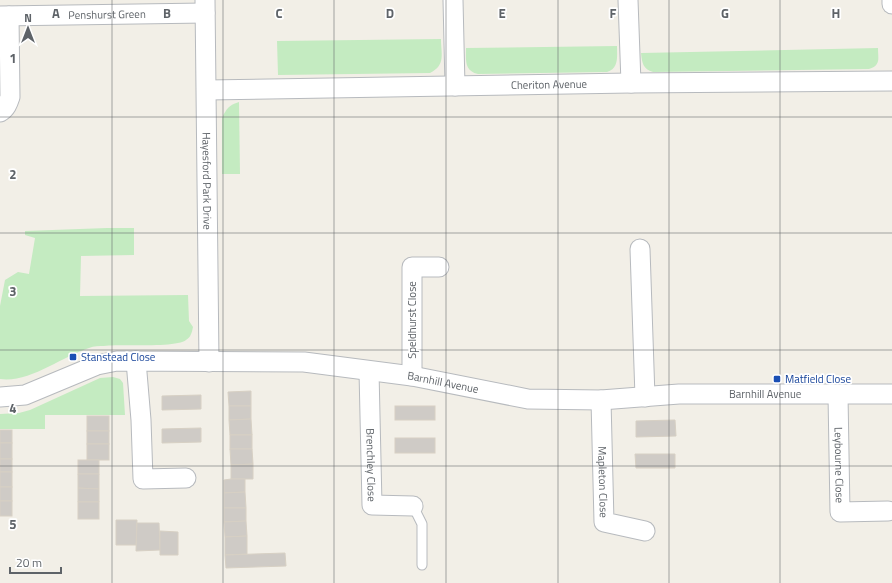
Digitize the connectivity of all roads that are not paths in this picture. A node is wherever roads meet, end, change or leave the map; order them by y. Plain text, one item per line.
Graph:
1 (453, 0) edge
2 (628, 0) edge
3 (892, 0) edge
4 (892, 4) edge
5 (205, 6) edge
6 (4, 16) edge
7 (892, 81) edge
8 (631, 83) junction
9 (455, 86) junction
10 (207, 90) junction
11 (0, 112) edge
12 (640, 249) dead end
13 (439, 267) dead end
14 (136, 361) junction
15 (209, 362) junction
16 (369, 371) junction
17 (412, 376) junction
18 (892, 394) edge
19 (838, 395) junction
20 (0, 397) edge
21 (645, 397) junction
22 (601, 400) junction
23 (186, 478) dead end
24 (413, 506) joint
25 (888, 511) dead end
26 (645, 531) dead end
27 (422, 565) dead end

1 - 9 street
2 - 8 street
3 - 4 street
5 - 6 street, Penshurst Green
5 - 10 street, Hayesford Park Drive
6 - 11 street, Penshurst Green
7 - 8 street, Cheriton Avenue
8 - 9 street, Cheriton Avenue
9 - 10 street, Cheriton Avenue
10 - 15 street, Hayesford Park Drive
12 - 21 street
13 - 17 street, Speldhurst Close
14 - 15 street, Barnhill Avenue
14 - 20 street, Barnhill Avenue
14 - 23 street
15 - 16 street, Barnhill Avenue
16 - 17 street, Barnhill Avenue
16 - 24 street, Brenchley Close
17 - 22 street, Barnhill Avenue
18 - 19 street, Barnhill Avenue
19 - 21 street, Barnhill Avenue
19 - 25 street, Leybourne Close
21 - 22 street, Barnhill Avenue
22 - 26 street, Mapleton Close
24 - 27 lane, Brenchley Close

